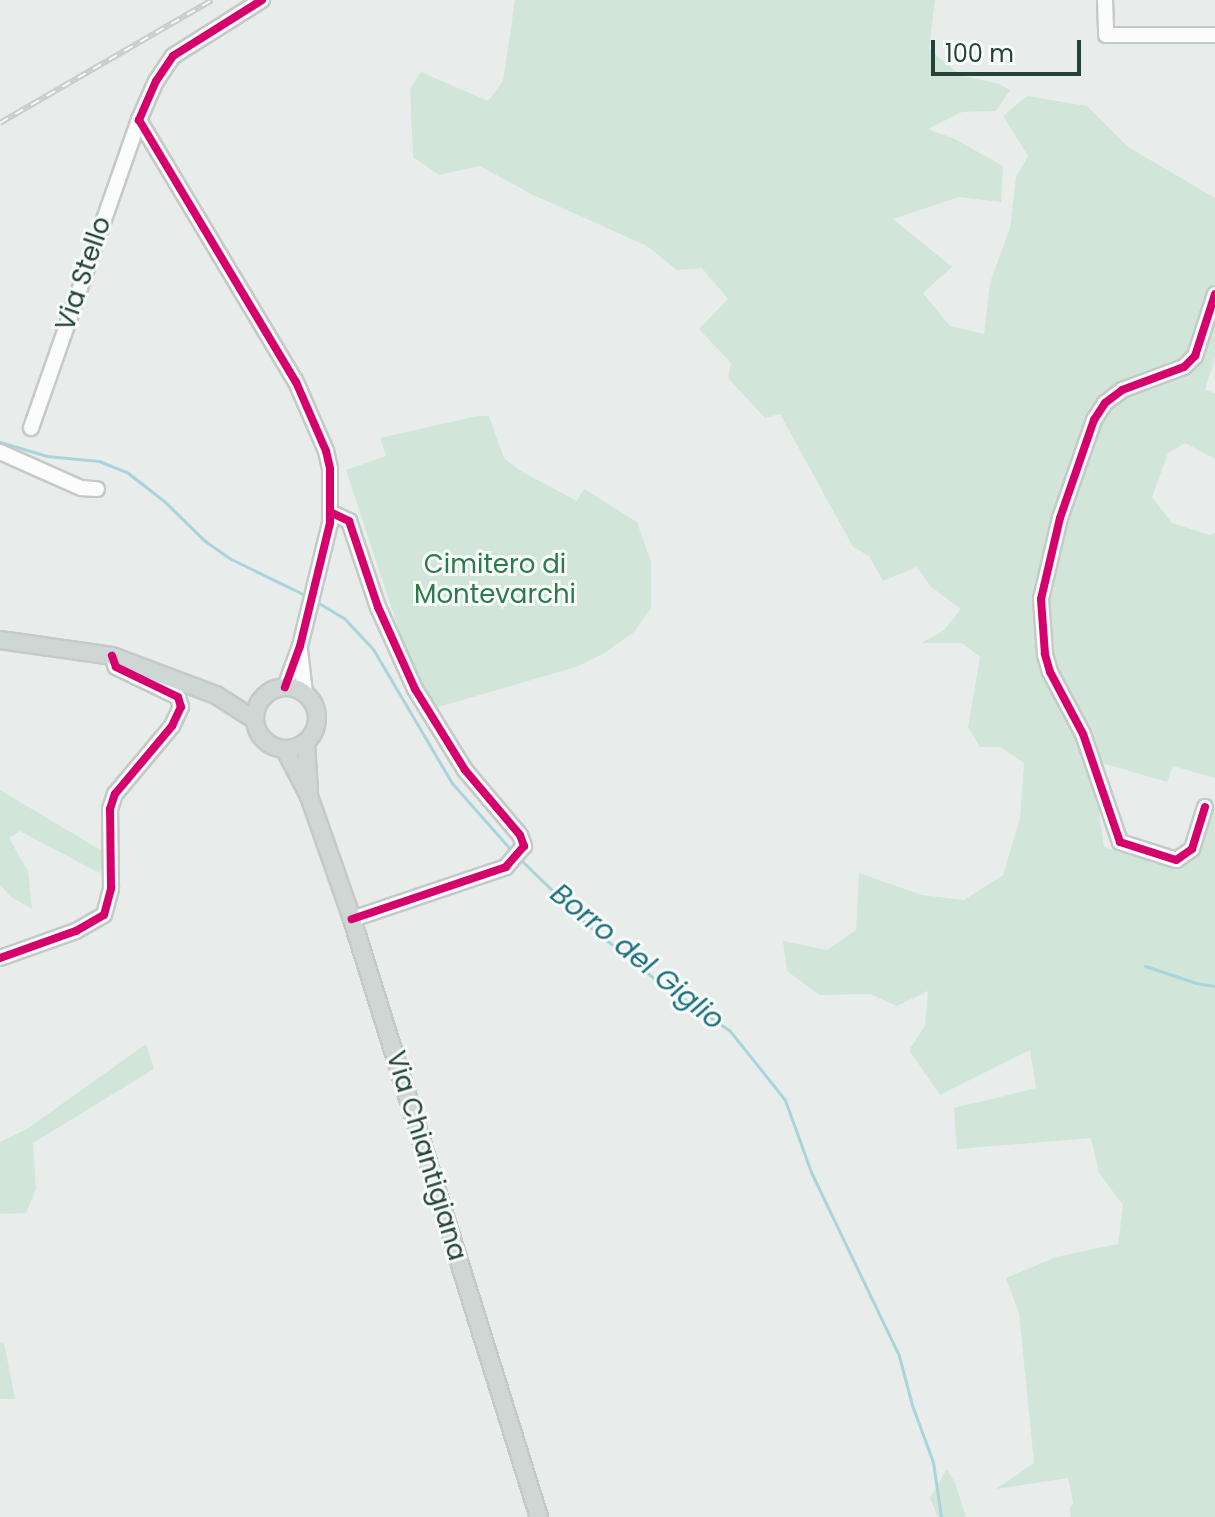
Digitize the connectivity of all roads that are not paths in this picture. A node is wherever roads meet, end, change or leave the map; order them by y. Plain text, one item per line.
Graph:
1 (262, 0) edge
2 (1105, 0) edge
3 (1215, 35) edge
4 (139, 120) junction
5 (1215, 294) edge
6 (31, 428) dead end
7 (0, 452) edge
8 (97, 489) dead end
9 (332, 513) junction
10 (0, 640) edge
11 (300, 646) junction
12 (112, 656) junction
13 (285, 687) junction
14 (305, 693) junction
15 (216, 695) junction
16 (263, 697) junction
17 (255, 720) junction
18 (306, 743) junction
19 (285, 750) junction
20 (309, 796) junction
21 (1205, 807) dead end
22 (352, 919) junction
23 (0, 958) edge
24 (539, 1517) edge

1 - 4 street, Via Stello
2 - 3 street
4 - 6 street, Via Stello
4 - 9 street
5 - 21 street
7 - 8 street
9 - 11 street
9 - 22 street
10 - 12 main road, Via Chiantigiana
11 - 13 street
11 - 14 street
12 - 15 main road, Via Chiantigiana
12 - 23 street
13 - 14 main road
13 - 16 main road, Via Chiantigiana
14 - 18 main road, Via Chiantigiana
15 - 16 main road, Via Chiantigiana
15 - 17 main road, Via Chiantigiana
16 - 17 main road
17 - 19 main road, Via Chiantigiana
18 - 19 main road
18 - 20 main road, Via Chiantigiana
19 - 20 main road, Via Chiantigiana
20 - 22 main road, Via Chiantigiana
22 - 24 main road, Via Chiantigiana

